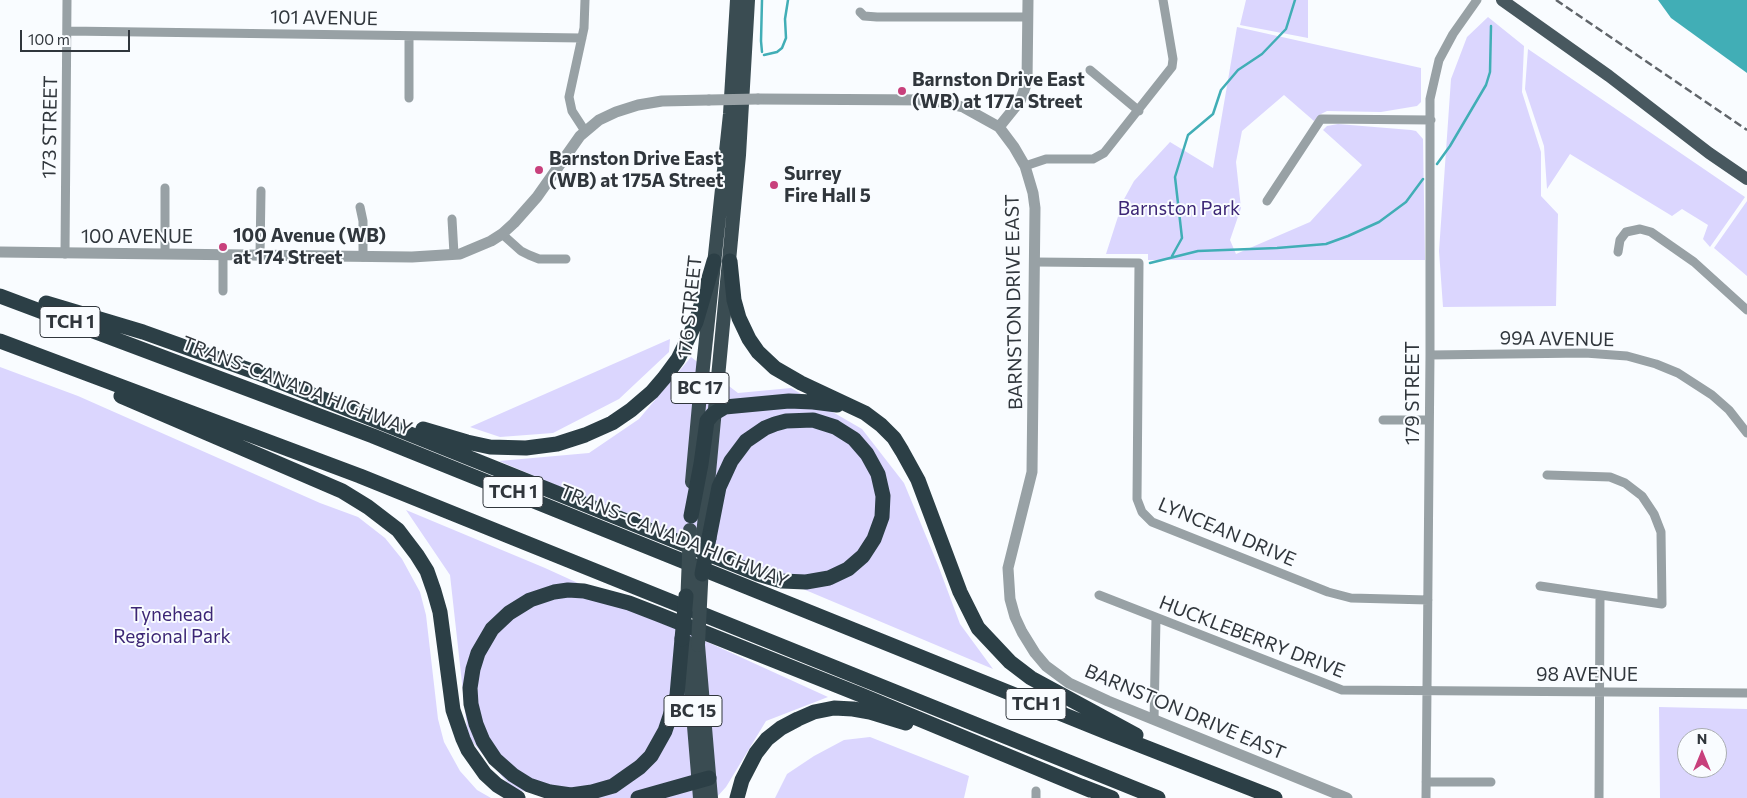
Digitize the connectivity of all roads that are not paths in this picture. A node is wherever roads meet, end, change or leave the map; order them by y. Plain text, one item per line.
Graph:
1 (67, 0) edge
2 (585, 0) edge
3 (737, 0) edge
4 (748, 0) edge
5 (1028, 0) edge
6 (1163, 0) edge
7 (1477, 0) edge
8 (1502, 0) edge
9 (860, 12) dead end
10 (1028, 17) junction
11 (67, 31) junction
12 (409, 36) junction
13 (582, 38) junction
14 (1090, 70) dead end
15 (409, 98) dead end
16 (1139, 111) junction
17 (1431, 120) junction
18 (999, 127) junction
19 (585, 131) junction
20 (1025, 166) junction
21 (1747, 179) edge
22 (165, 188) dead end
23 (261, 191) dead end
24 (1267, 201) dead end
25 (360, 207) dead end
26 (452, 219) dead end
27 (502, 234) junction
28 (481, 245) joint
29 (0, 252) edge
30 (1618, 252) dead end
31 (65, 254) junction
32 (165, 254) junction
33 (454, 254) junction
34 (223, 255) junction
35 (260, 255) junction
36 (363, 257) junction
37 (566, 259) dead end
38 (714, 261) junction
39 (730, 262) junction
40 (1035, 262) junction
41 (0, 289) edge
42 (223, 292) dead end
43 (0, 296) edge
44 (1747, 310) edge
45 (0, 341) edge
46 (18, 348) junction
47 (1430, 355) junction
48 (273, 379) junction
49 (716, 412) junction
50 (865, 412) junction
51 (1383, 420) dead end
52 (1430, 420) junction
53 (1747, 433) edge
54 (1547, 475) dead end
55 (690, 523) junction
56 (706, 537) junction
57 (702, 574) joint
58 (1540, 586) dead end
59 (1099, 595) dead end
60 (1600, 595) junction
61 (686, 596) joint
62 (1428, 600) junction
63 (1156, 618) junction
64 (689, 642) junction
65 (1427, 690) junction
66 (1600, 692) junction
67 (1747, 693) edge
68 (1154, 720) junction
69 (1188, 763) junction
70 (705, 779) junction
71 (1426, 782) junction
72 (1491, 782) dead end
73 (1090, 790) junction
74 (518, 798) edge
75 (638, 798) edge
76 (700, 798) edge
77 (712, 798) edge
78 (737, 798) edge
79 (1112, 798) edge
80 (1158, 798) edge
81 (1274, 798) edge
82 (1347, 798) edge
83 (1426, 798) edge
84 (1599, 798) edge

1 - 11 street, 173 STREET
2 - 13 street
3 - 38 highway, 176 STREET / BC 17
4 - 39 highway, 176 STREET / BC 17
5 - 10 street
6 - 16 street
7 - 17 street, 179 STREET
8 - 21 main road
9 - 10 street
10 - 18 street
11 - 12 street, 101 AVENUE
11 - 31 street, 173 STREET
12 - 13 street, 101 AVENUE
12 - 15 street
13 - 19 street
14 - 16 street
16 - 20 street
17 - 24 street
17 - 47 street, 179 STREET
18 - 19 street, BARNSTON DRIVE EAST, bridge
18 - 20 street, BARNSTON DRIVE EAST
19 - 27 street, BARNSTON DRIVE EAST
20 - 40 street, BARNSTON DRIVE EAST
22 - 32 street
23 - 35 street
25 - 36 street
26 - 33 street
27 - 28 street, BARNSTON DRIVE EAST
27 - 37 street
28 - 33 street, 100 AVENUE
29 - 31 street, 100 AVENUE
30 - 44 street
31 - 32 street, 100 AVENUE
32 - 34 street, 100 AVENUE
33 - 36 street, 100 AVENUE
34 - 35 street, 100 AVENUE
34 - 42 street
35 - 36 street, 100 AVENUE
38 - 48 highway
38 - 55 highway, 176 STREET / BC 17
39 - 49 highway, 176 STREET / BC 17
39 - 50 highway
40 - 62 street, LYNCEAN DRIVE
40 - 68 street, BARNSTON DRIVE EAST
41 - 48 highway
43 - 69 highway, TRANS-CANADA HIGHWAY / TCH 1
45 - 46 highway, TCH 1
46 - 74 highway
46 - 80 highway, TCH 1
47 - 52 street, 179 STREET
47 - 53 street, 99A AVENUE
48 - 56 highway
49 - 50 highway
49 - 55 highway
49 - 56 highway, 176 STREET / BC 17
50 - 69 highway
51 - 52 street
52 - 62 street, 179 STREET
54 - 60 street
55 - 61 highway, 176 STREET, bridge
56 - 57 highway, bridge
57 - 64 highway, BC 15, bridge
58 - 60 street
59 - 63 street, HUCKLEBERRY DRIVE
60 - 66 street
61 - 64 highway, bridge
62 - 65 street, 179 STREET
63 - 65 street, HUCKLEBERRY DRIVE
63 - 68 street
64 - 70 highway, BC 15
64 - 73 highway
65 - 66 street, 98 AVENUE
65 - 71 street, 179 STREET
66 - 67 street, 98 AVENUE
66 - 84 street
68 - 82 street, BARNSTON DRIVE EAST
69 - 81 highway, TRANS-CANADA HIGHWAY / TCH 1
70 - 75 highway
70 - 76 highway, BC 15
70 - 77 highway, BC 15
71 - 72 street
71 - 83 street, 179 STREET
73 - 78 highway
73 - 79 highway

